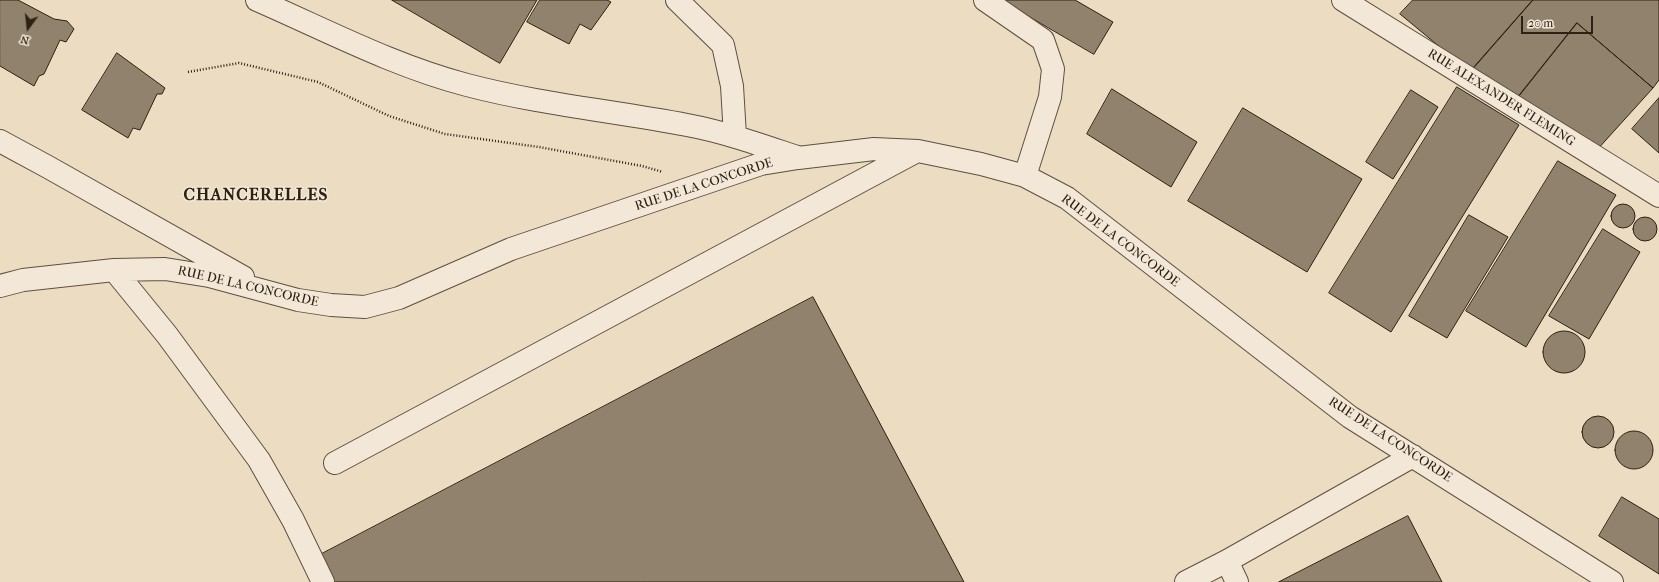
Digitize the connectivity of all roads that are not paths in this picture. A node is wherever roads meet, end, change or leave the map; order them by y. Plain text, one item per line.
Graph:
1 (257, 0) edge
2 (677, 0) edge
3 (985, 0) edge
4 (1343, 0) edge
5 (734, 136) junction
6 (0, 141) edge
7 (918, 151) junction
8 (798, 158) junction
9 (1025, 176) junction
10 (1659, 196) edge
11 (114, 270) junction
12 (0, 286) edge
13 (268, 292) junction
14 (1413, 456) junction
15 (335, 463) dead end
16 (1227, 561) junction
17 (323, 582) edge
18 (1186, 582) edge
19 (1237, 582) edge
20 (1612, 582) edge

1 - 5 street
2 - 5 street
3 - 9 street
4 - 10 street, RUE ALEXANDER FLEMING
5 - 8 street
6 - 13 street
7 - 8 street, RUE DE LA CONCORDE
7 - 9 street, RUE DE LA CONCORDE
7 - 15 street
8 - 13 street, RUE DE LA CONCORDE
9 - 14 street, RUE DE LA CONCORDE
11 - 12 street, RUE DE LA CONCORDE
11 - 13 street, RUE DE LA CONCORDE
11 - 17 street
14 - 16 street
14 - 20 street, RUE DE LA CONCORDE
16 - 18 street
16 - 19 street

